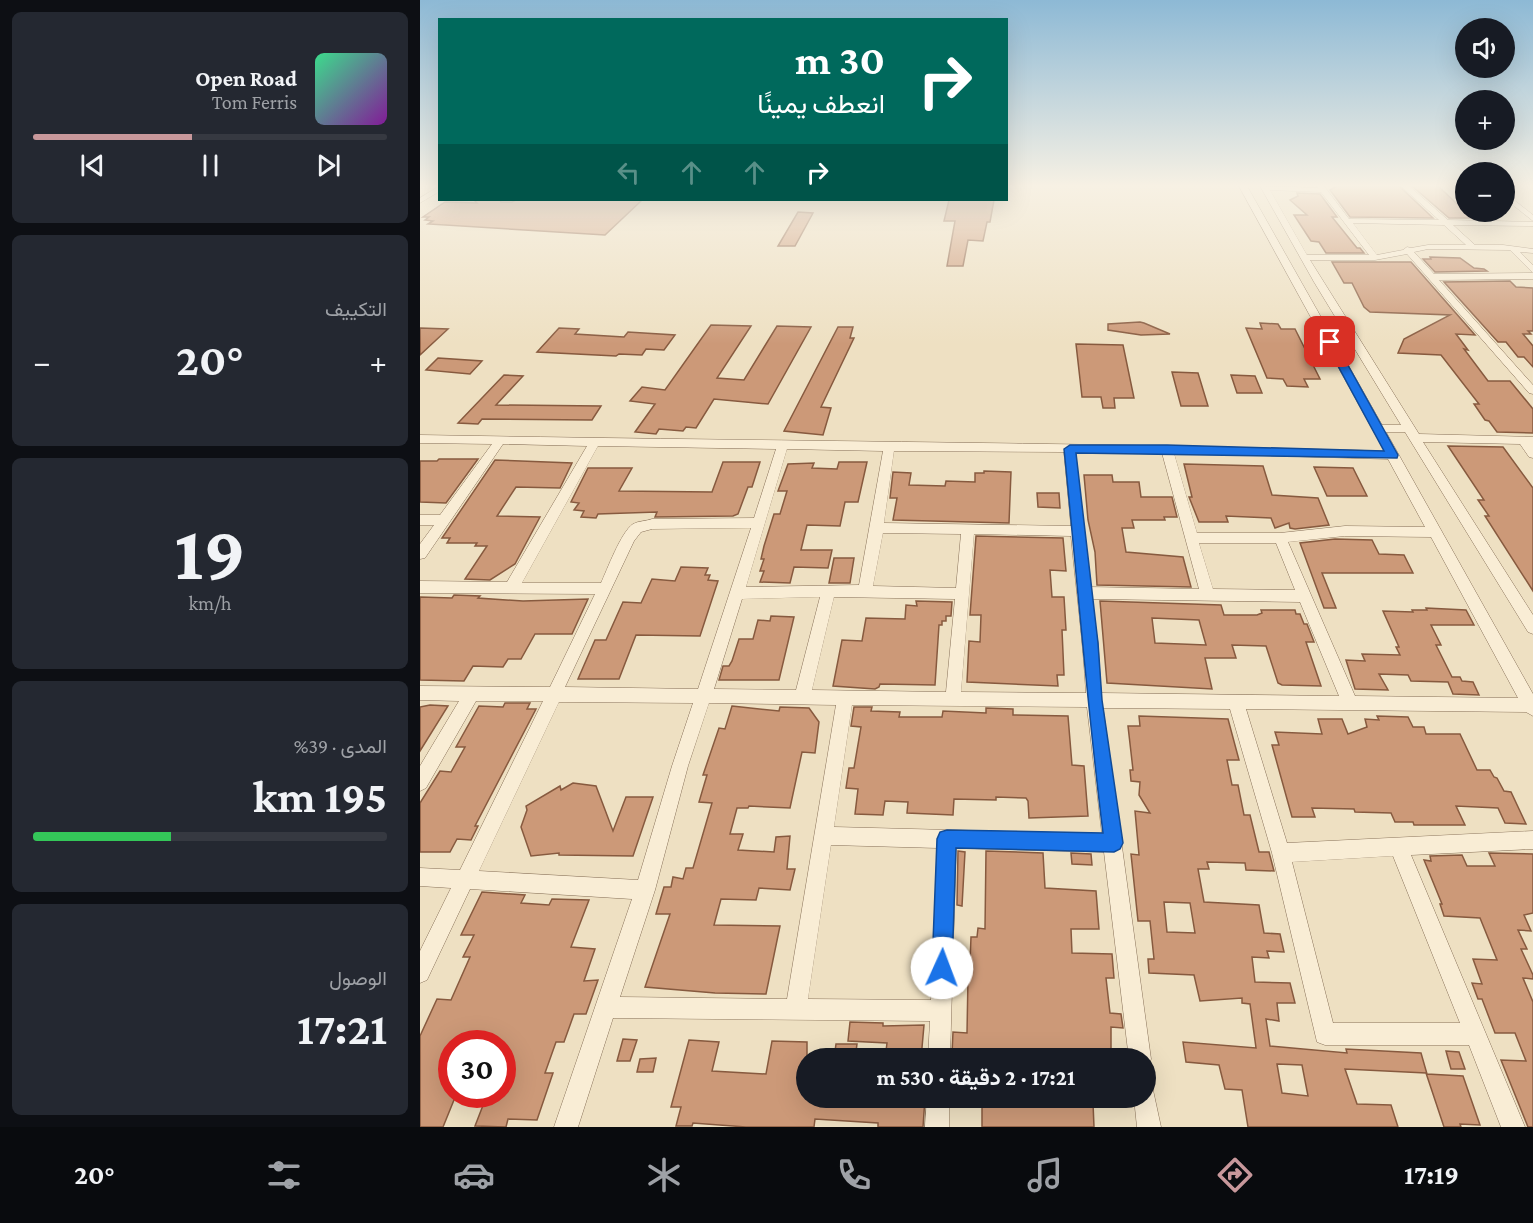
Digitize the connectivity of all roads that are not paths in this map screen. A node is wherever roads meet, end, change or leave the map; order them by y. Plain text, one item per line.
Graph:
1 (1272, 239) edge
2 (1293, 239) edge
3 (1360, 239) edge
4 (1464, 239) edge
5 (1473, 247) junction
6 (1512, 248) junction
7 (1407, 249) junction
8 (1533, 250) edge
9 (1304, 257) junction
10 (1375, 258) junction
11 (1533, 270) edge
12 (1533, 276) edge
13 (1431, 277) junction
14 (1533, 392) edge
15 (1409, 428) junction
16 (1379, 429) junction
17 (1417, 438) junction
18 (420, 439) edge
19 (1528, 441) edge
20 (500, 442) junction
21 (594, 443) junction
22 (783, 444) junction
23 (889, 447) junction
24 (1070, 449) junction
25 (1167, 449) junction
26 (1533, 453) edge
27 (1393, 455) junction
28 (420, 520) edge
29 (443, 520) junction
30 (759, 523) junction
31 (877, 528) junction
32 (968, 530) junction
33 (1079, 531) junction
34 (1435, 532) junction
35 (1191, 538) junction
36 (1280, 538) junction
37 (420, 554) edge
38 (420, 587) edge
39 (512, 587) junction
40 (606, 589) junction
41 (866, 591) junction
42 (828, 592) junction
43 (737, 593) junction
44 (1083, 593) junction
45 (962, 594) junction
46 (1207, 594) junction
47 (1304, 596) junction
48 (1527, 609) edge
49 (1533, 628) edge
50 (420, 693) edge
51 (471, 694) junction
52 (555, 694) junction
53 (704, 696) junction
54 (802, 697) junction
55 (844, 698) junction
56 (953, 699) junction
57 (1094, 700) junction
58 (1236, 702) junction
59 (1350, 703) junction
60 (1532, 707) edge
61 (420, 782) edge
62 (824, 836) junction
63 (947, 839) junction
64 (1533, 840) edge
65 (1114, 843) junction
66 (1398, 846) junction
67 (1281, 853) junction
68 (420, 877) edge
69 (464, 879) junction
70 (645, 890) junction
71 (420, 973) edge
72 (606, 1007) junction
73 (796, 1009) junction
74 (940, 1011) junction
75 (1476, 1034) junction
76 (939, 1048) edge
77 (1139, 1048) edge
78 (938, 1108) edge
79 (1146, 1108) edge
80 (566, 1127) edge
81 (937, 1127) edge
82 (1149, 1127) edge
83 (1513, 1127) edge

1 - 16 street
2 - 9 street
3 - 10 street
4 - 5 street
5 - 6 street
5 - 7 street
6 - 8 street
6 - 11 street
7 - 10 street
7 - 13 street
9 - 10 street
9 - 15 street
12 - 13 street
13 - 14 street
15 - 16 street
15 - 17 street
16 - 27 street
17 - 19 street
17 - 48 street
18 - 20 street
19 - 26 street
20 - 21 street
20 - 29 street
21 - 22 street
21 - 39 street
22 - 23 street
22 - 30 street
23 - 24 street
23 - 31 street
24 - 25 street
24 - 33 street
25 - 27 street
25 - 35 street
27 - 34 street
28 - 29 street
29 - 37 street
30 - 40 street
30 - 43 street
31 - 32 street
31 - 41 street
32 - 33 street
32 - 45 street
33 - 44 street
34 - 36 street
34 - 60 street
35 - 36 street
35 - 46 street
36 - 47 street
38 - 39 street
39 - 40 street
40 - 52 street
41 - 42 street
41 - 45 street
42 - 43 street
42 - 54 street
43 - 53 street
44 - 46 street
44 - 57 street
45 - 56 street
46 - 47 street
47 - 59 street
48 - 49 street
50 - 51 street
51 - 52 street
51 - 61 street
52 - 53 street
52 - 69 street
53 - 54 street
53 - 70 street
54 - 55 street
55 - 56 street
55 - 62 street
56 - 57 street
57 - 58 street
57 - 65 street
58 - 59 street
58 - 67 street
59 - 60 street
62 - 63 street
62 - 73 street
63 - 65 street
63 - 74 street
64 - 66 street
65 - 77 street
66 - 67 street
66 - 75 street
67 - 75 street
68 - 69 street
69 - 70 street
69 - 71 street
70 - 72 street
72 - 73 street
72 - 80 street
73 - 74 street
74 - 76 street
75 - 83 street
78 - 81 street
79 - 82 street

